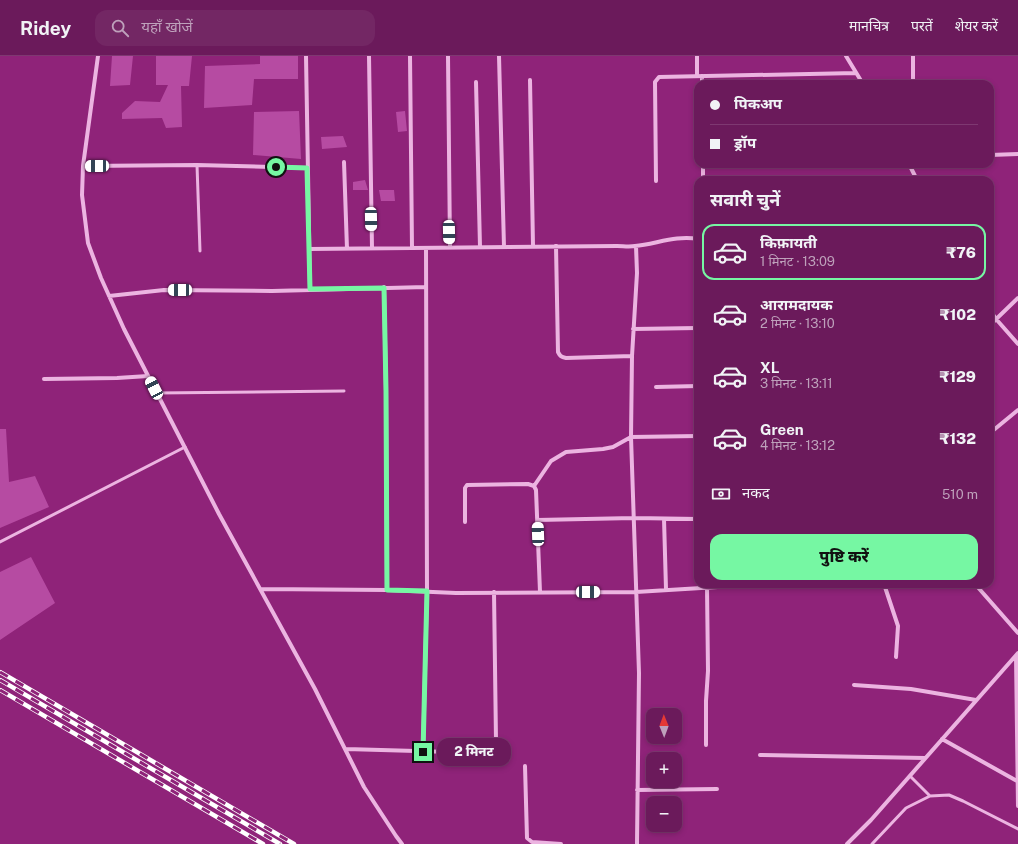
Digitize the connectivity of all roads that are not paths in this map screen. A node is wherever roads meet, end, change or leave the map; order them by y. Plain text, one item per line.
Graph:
1 (98, 56) edge
2 (306, 56) edge
3 (369, 56) edge
4 (410, 56) edge
5 (448, 56) edge
6 (499, 56) edge
7 (697, 56) edge
8 (846, 56) edge
9 (913, 56) edge
10 (856, 73) junction
11 (700, 76) junction
12 (530, 80) dead end
13 (701, 80) edge
14 (860, 80) edge
15 (913, 80) edge
16 (476, 82) dead end
17 (1018, 154) edge
18 (994, 155) edge
19 (344, 162) dead end
20 (197, 165) junction
21 (83, 166) junction
22 (307, 168) junction
23 (656, 181) dead end
24 (694, 239) edge
25 (504, 246) junction
26 (533, 246) junction
27 (556, 246) junction
28 (636, 246) junction
29 (480, 247) junction
30 (347, 248) junction
31 (372, 248) junction
32 (412, 248) junction
33 (426, 248) junction
34 (450, 248) junction
35 (309, 249) junction
36 (200, 251) dead end
37 (426, 287) junction
38 (384, 288) junction
39 (310, 289) junction
40 (108, 296) junction
41 (1018, 298) edge
42 (994, 316) edge
43 (996, 319) junction
44 (694, 328) edge
45 (633, 329) junction
46 (1018, 344) edge
47 (632, 356) junction
48 (148, 376) junction
49 (44, 379) dead end
50 (694, 386) edge
51 (656, 388) dead end
52 (344, 391) dead end
53 (157, 393) junction
54 (1016, 412) edge
55 (1018, 418) edge
56 (994, 430) edge
57 (694, 436) edge
58 (631, 437) junction
59 (185, 447) junction
60 (534, 486) junction
61 (634, 518) junction
62 (664, 519) junction
63 (694, 519) edge
64 (537, 520) junction
65 (465, 522) dead end
66 (0, 542) edge
67 (694, 587) edge
68 (704, 588) edge
69 (885, 588) edge
70 (979, 588) edge
71 (261, 589) junction
72 (387, 590) junction
73 (666, 590) junction
74 (427, 591) junction
75 (494, 592) junction
76 (540, 592) junction
77 (636, 592) junction
78 (1018, 632) edge
79 (1017, 654) edge
80 (896, 657) dead end
81 (854, 685) dead end
82 (976, 700) junction
83 (942, 739) junction
84 (706, 745) dead end
85 (346, 749) junction
86 (423, 752) junction
87 (760, 755) dead end
88 (926, 758) junction
89 (525, 766) dead end
90 (910, 776) junction
91 (1018, 781) edge
92 (717, 789) dead end
93 (638, 790) junction
94 (1018, 791) edge
95 (930, 796) junction
96 (1018, 806) edge
97 (1018, 829) edge
98 (402, 844) edge
99 (561, 844) edge
100 (637, 844) edge
101 (847, 844) edge
102 (872, 844) edge

1 - 21 street
2 - 22 street
3 - 31 street
4 - 32 street
5 - 34 street
6 - 25 street
7 - 11 street
8 - 10 street
9 - 15 street
10 - 11 street
10 - 14 street
11 - 13 street
11 - 23 street
12 - 26 street
16 - 29 street
17 - 18 street
19 - 30 street
20 - 21 street
20 - 22 street
20 - 36 lane
21 - 40 street
22 - 35 street
24 - 28 street
25 - 26 street
25 - 29 street
26 - 27 street
27 - 28 street
27 - 47 street
28 - 45 street
29 - 34 street
30 - 31 street
30 - 35 street
31 - 32 street
32 - 33 street
33 - 34 street
33 - 37 street
35 - 39 street
37 - 38 street
37 - 74 street
38 - 39 street
38 - 72 street
39 - 40 street
40 - 48 street
41 - 43 street
42 - 43 street
43 - 46 street
44 - 45 street
45 - 47 street
47 - 58 street
48 - 49 street
48 - 53 street
50 - 51 street
52 - 53 lane
53 - 59 street
54 - 55 street
54 - 56 street
57 - 58 street
58 - 60 street
58 - 61 street
59 - 66 lane
59 - 71 street
60 - 64 street
60 - 65 street
61 - 62 street
61 - 64 street
61 - 77 street
62 - 63 street
62 - 73 street
64 - 76 street
67 - 73 street
68 - 84 street
69 - 80 street
70 - 78 street
71 - 72 street
71 - 85 street
72 - 74 street
73 - 77 street
74 - 75 street
74 - 86 street
75 - 76 street
75 - 86 street
76 - 77 street
77 - 93 street
79 - 82 street
79 - 91 street
81 - 82 street
82 - 83 street
83 - 88 street
83 - 91 street
85 - 86 street
85 - 98 street
87 - 88 street
88 - 90 street
89 - 99 street
90 - 95 lane
90 - 101 street
91 - 94 street
92 - 93 street
93 - 100 street
94 - 96 street
95 - 97 lane
95 - 102 lane

